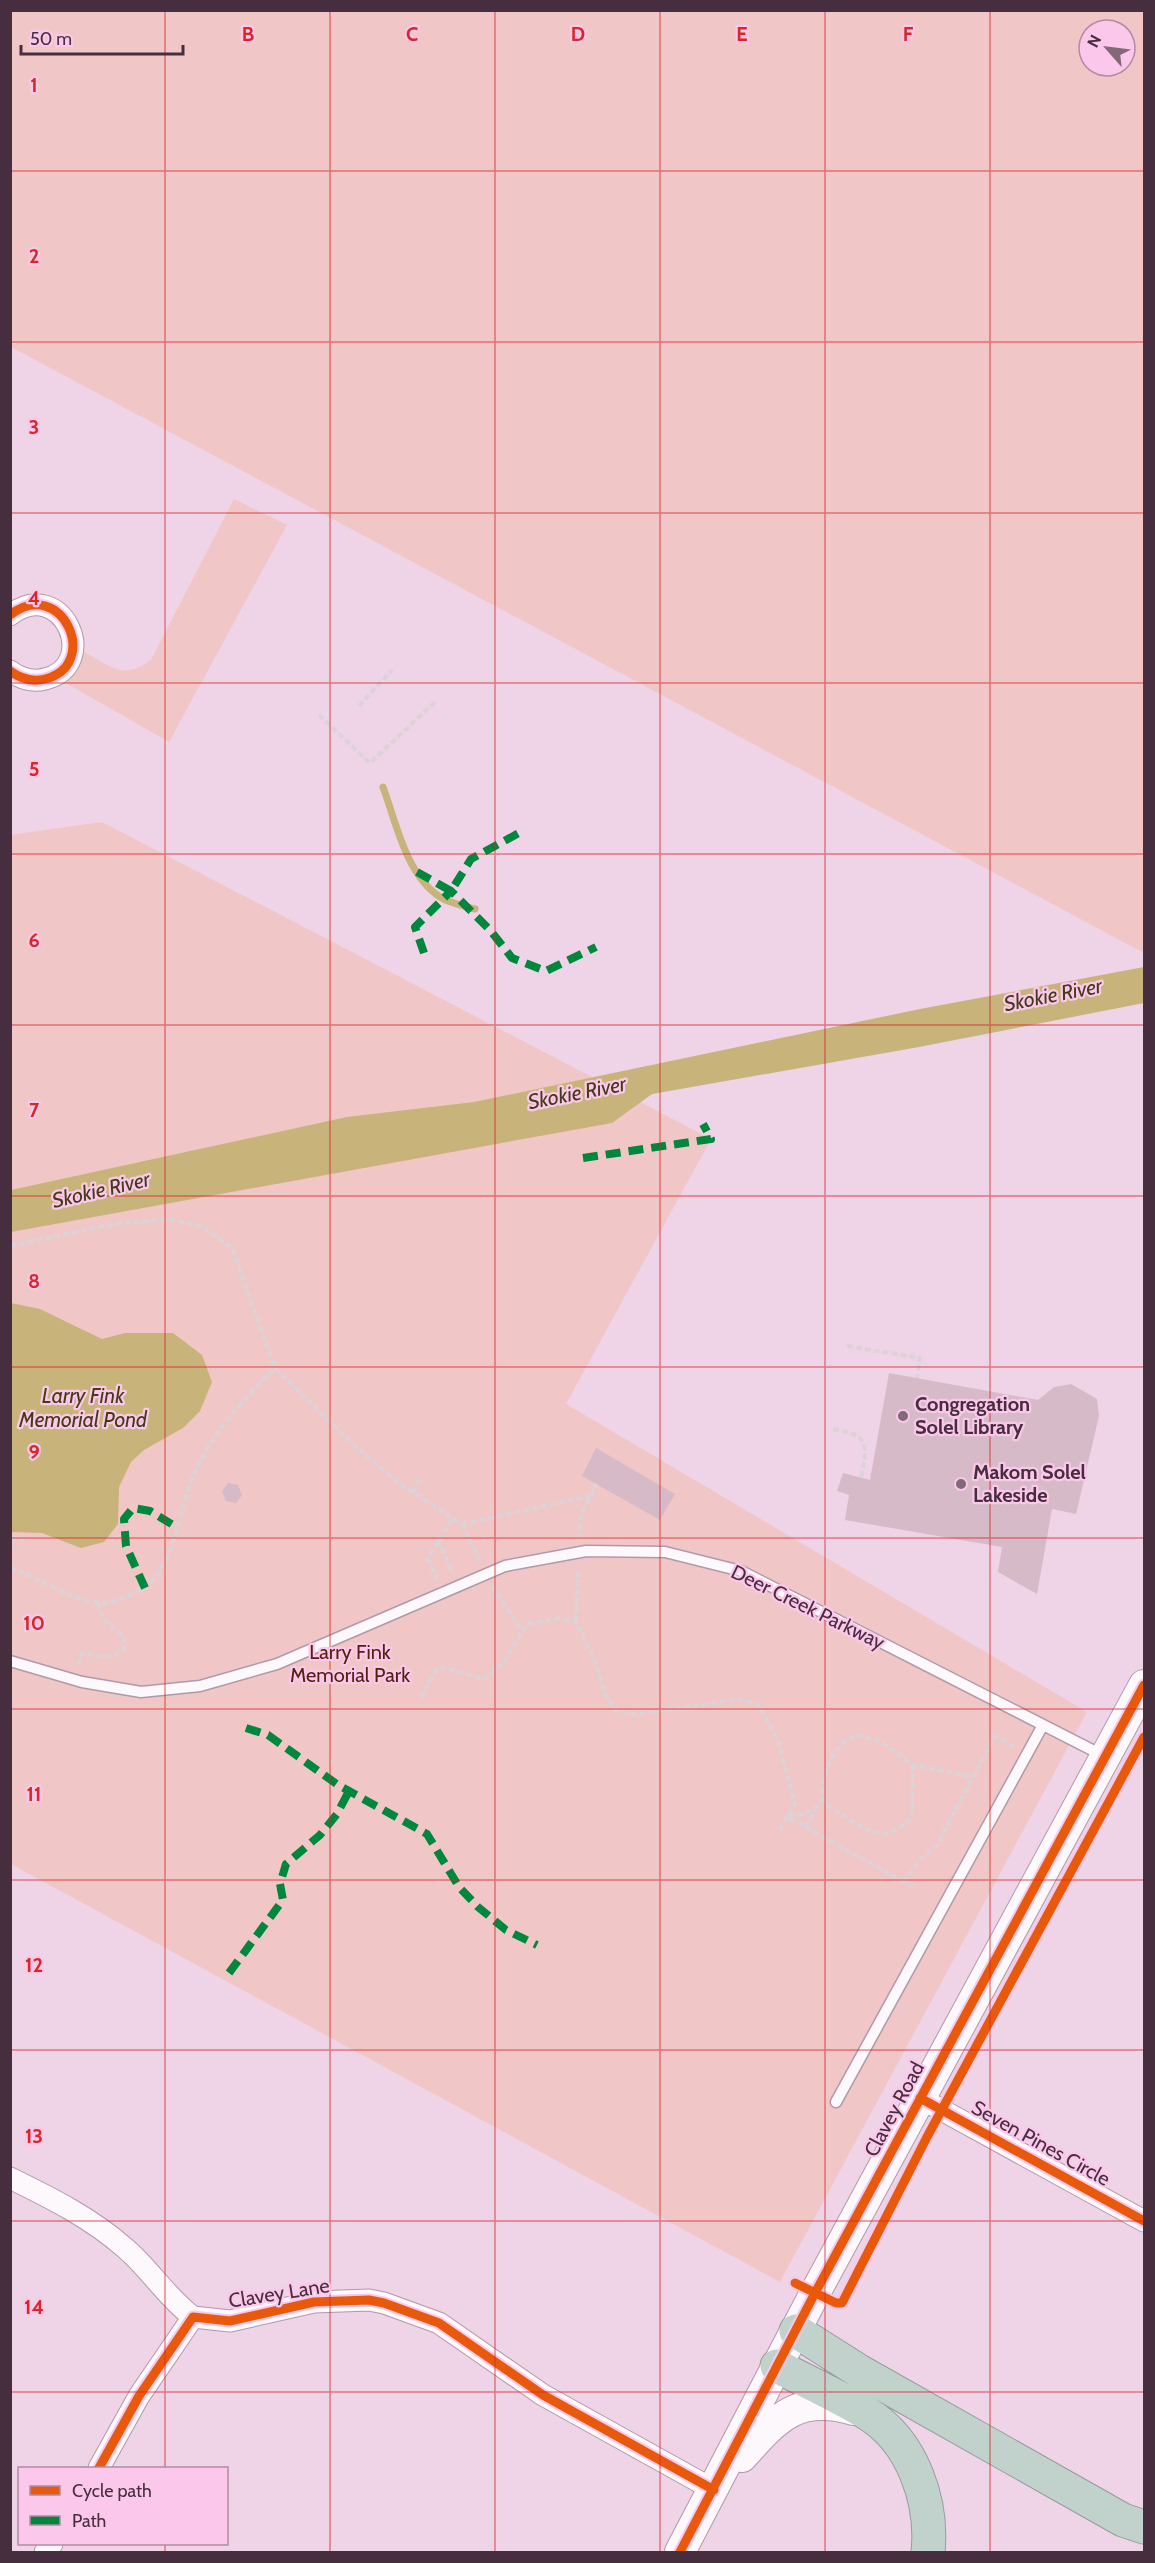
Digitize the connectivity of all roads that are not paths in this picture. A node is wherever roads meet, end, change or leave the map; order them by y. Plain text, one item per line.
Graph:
1 (10, 615) edge
2 (10, 671) edge
3 (10, 1661) edge
4 (1141, 1699) edge
5 (1043, 1725) junction
6 (1105, 1756) junction
7 (920, 2097) junction
8 (837, 2102) dead end
9 (10, 2178) edge
10 (1144, 2221) edge
11 (194, 2317) junction
12 (795, 2331) junction
13 (777, 2366) junction
14 (870, 2415) junction
15 (100, 2467) edge
16 (715, 2488) junction
17 (1144, 2527) edge
18 (680, 2553) edge
19 (928, 2553) edge

1 - 2 street
3 - 5 lane, Deer Creek Parkway
4 - 6 main road, Clavey Road
5 - 6 lane, Deer Creek Parkway
5 - 8 lane
6 - 7 main road, Clavey Road
7 - 10 street, Seven Pines Circle
7 - 12 main road, Clavey Road
9 - 11 street
11 - 15 street
11 - 16 street, Clavey Lane
12 - 13 main road, Clavey Road
12 - 17 highway
13 - 14 highway
13 - 16 main road, Clavey Road
14 - 16 main road
14 - 19 highway
16 - 18 main road, Clavey Road

